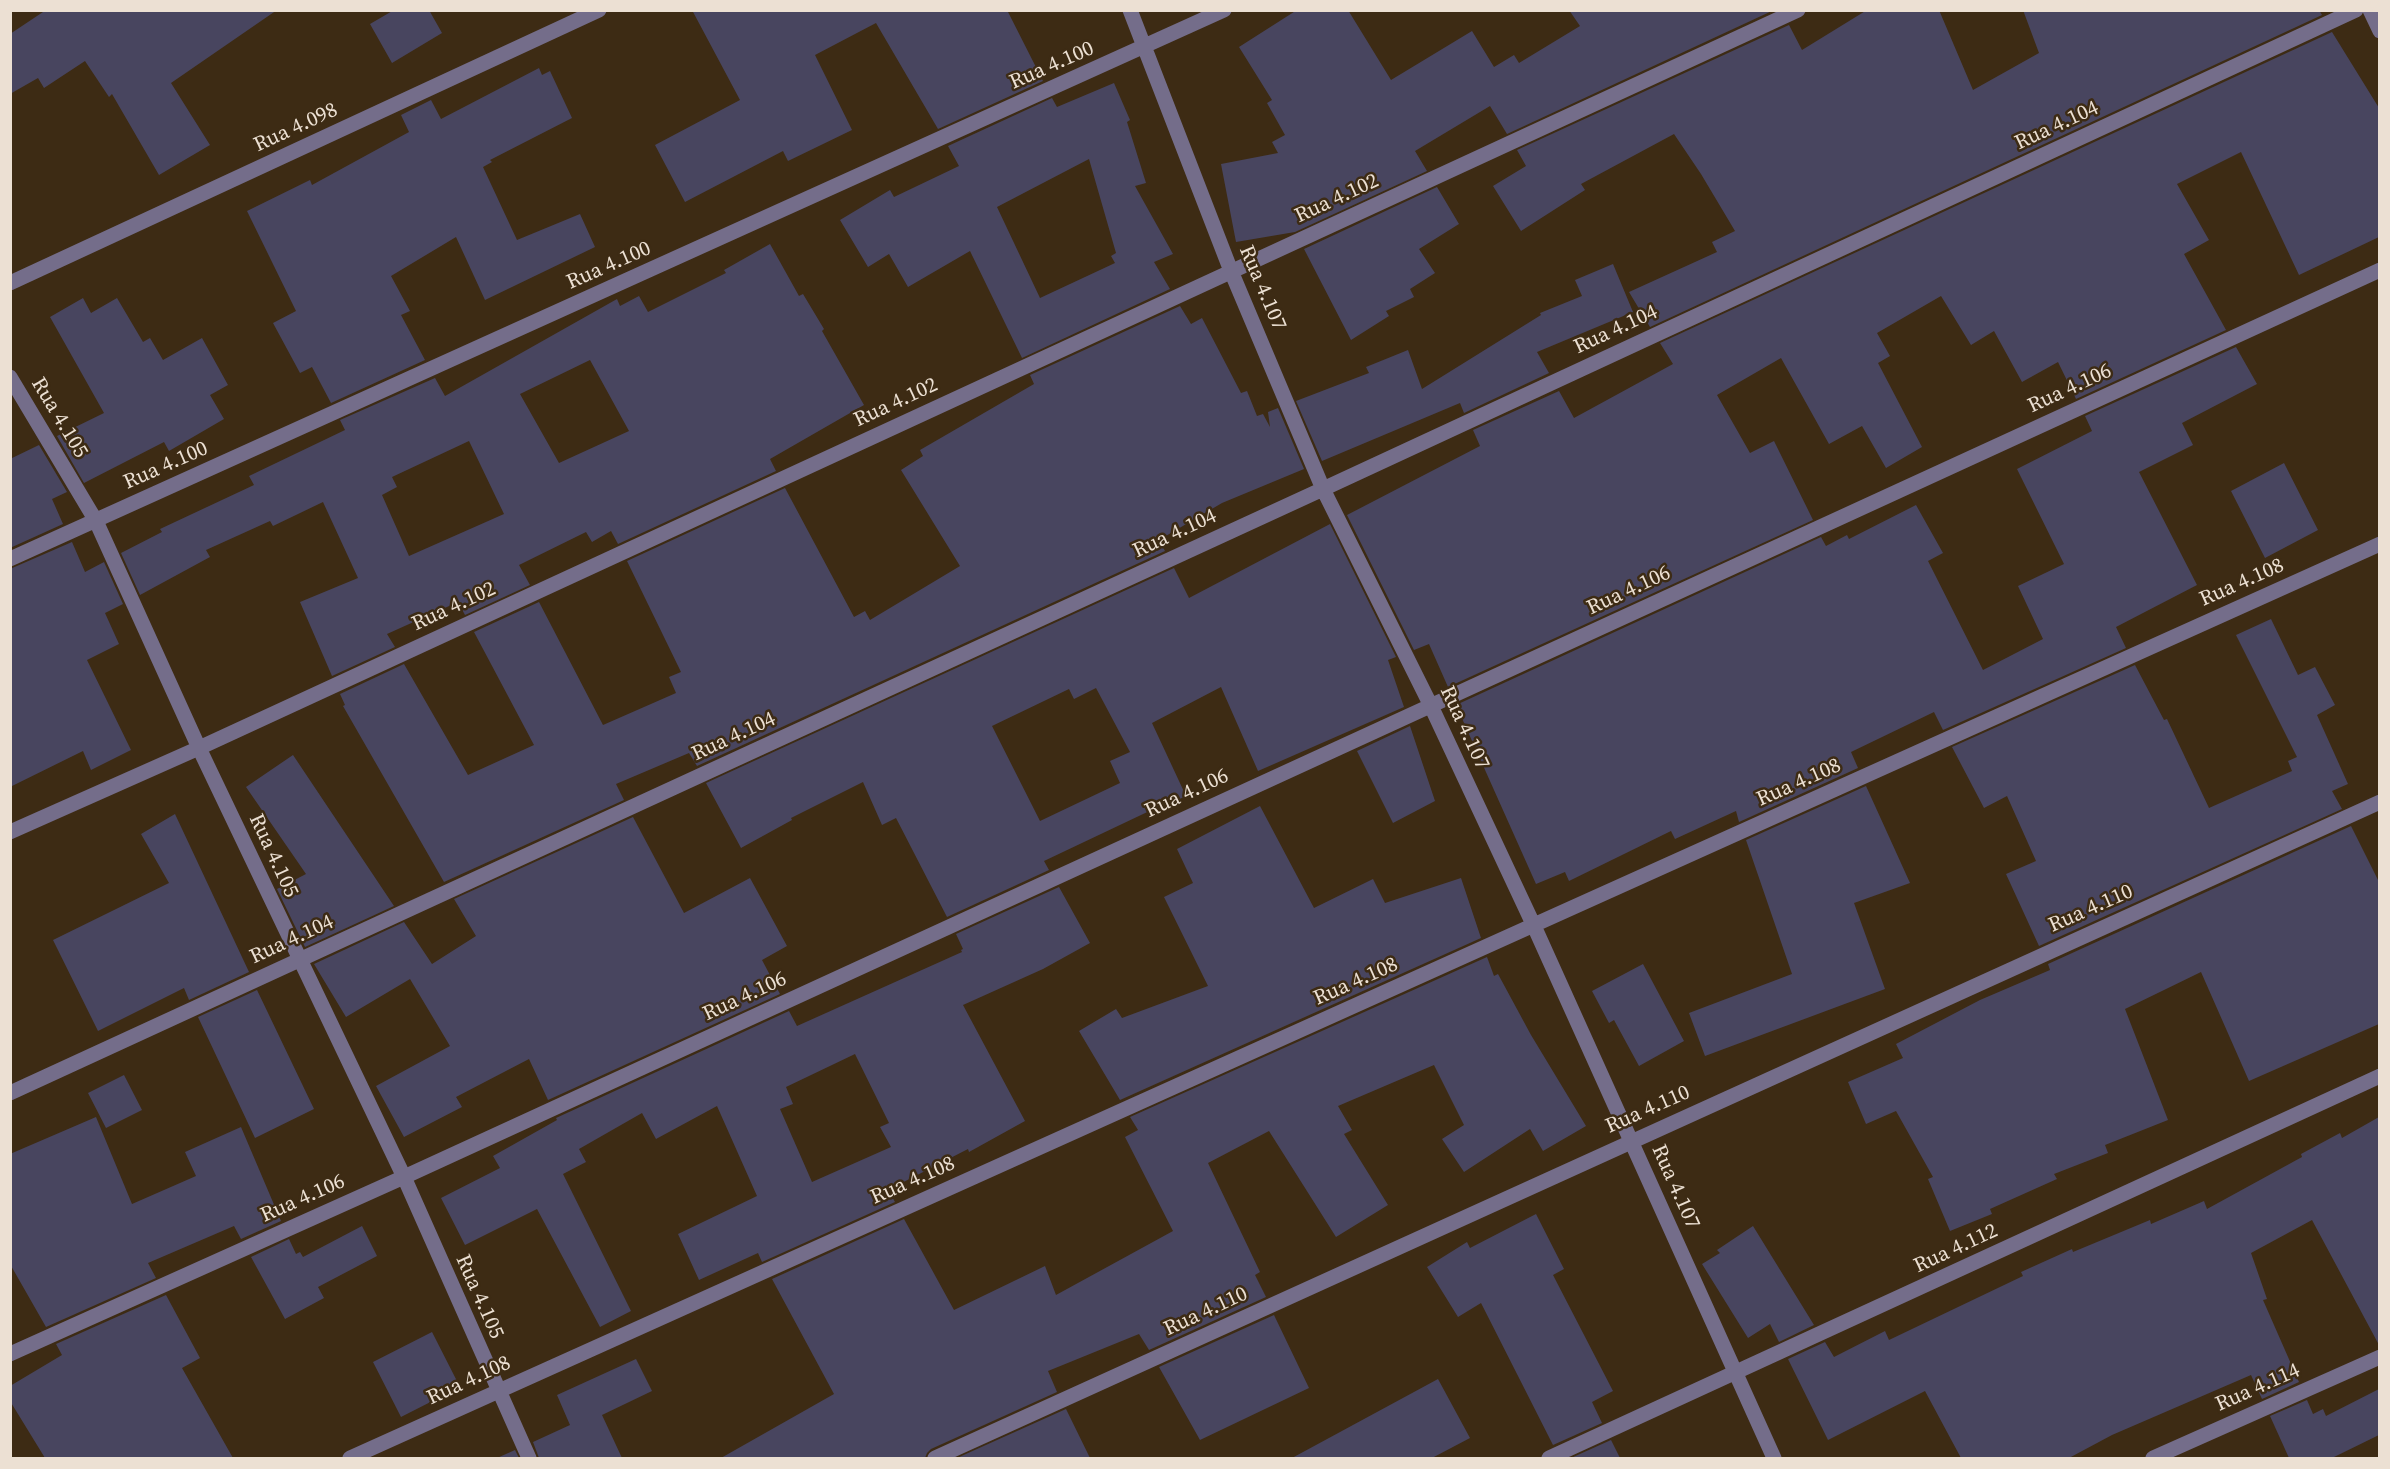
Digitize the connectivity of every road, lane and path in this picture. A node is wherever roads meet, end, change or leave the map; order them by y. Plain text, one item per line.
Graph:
1 (599, 10) edge
2 (1130, 10) edge
3 (1224, 10) edge
4 (1798, 10) edge
5 (2356, 10) edge
6 (2370, 10) edge
7 (2379, 31) edge
8 (1143, 48) junction
9 (2379, 270) edge
10 (1231, 271) junction
11 (10, 283) edge
12 (10, 377) edge
13 (1323, 489) junction
14 (96, 521) junction
15 (2379, 544) edge
16 (10, 559) edge
17 (1431, 705) junction
18 (199, 748) junction
19 (2379, 802) edge
20 (10, 832) edge
21 (1534, 926) junction
22 (299, 960) junction
23 (2379, 1076) edge
24 (10, 1093) edge
25 (1631, 1140) junction
26 (404, 1177) junction
27 (10, 1354) edge
28 (2379, 1357) edge
29 (1736, 1374) junction
30 (497, 1391) junction
31 (350, 1458) edge
32 (529, 1458) edge
33 (935, 1458) edge
34 (1549, 1458) edge
35 (1774, 1458) edge
36 (2153, 1458) edge

1 - 11 street, Rua 4.098
2 - 8 street, Rua 4.107
3 - 8 street, Rua 4.100
4 - 10 street, Rua 4.102
5 - 13 street, Rua 4.104
6 - 7 street
8 - 10 street, Rua 4.107
8 - 14 street, Rua 4.100
9 - 17 street, Rua 4.106
10 - 13 street, Rua 4.107
10 - 18 street, Rua 4.102
12 - 14 street, Rua 4.105
13 - 17 street, Rua 4.107
13 - 22 street, Rua 4.104
14 - 16 street, Rua 4.100
14 - 18 street, Rua 4.105
15 - 21 street, Rua 4.108
17 - 21 street, Rua 4.107
17 - 26 street, Rua 4.106
18 - 20 street, Rua 4.102
18 - 22 street, Rua 4.105
19 - 25 street, Rua 4.110
21 - 25 street, Rua 4.107
21 - 30 street, Rua 4.108
22 - 24 street, Rua 4.104
22 - 26 street, Rua 4.105
23 - 29 street, Rua 4.112
25 - 29 street, Rua 4.107
25 - 33 street, Rua 4.110
26 - 27 street, Rua 4.106
26 - 30 street, Rua 4.105
28 - 36 street, Rua 4.114
29 - 34 street, Rua 4.112
29 - 35 street, Rua 4.107
30 - 31 street, Rua 4.108
30 - 32 street, Rua 4.105

